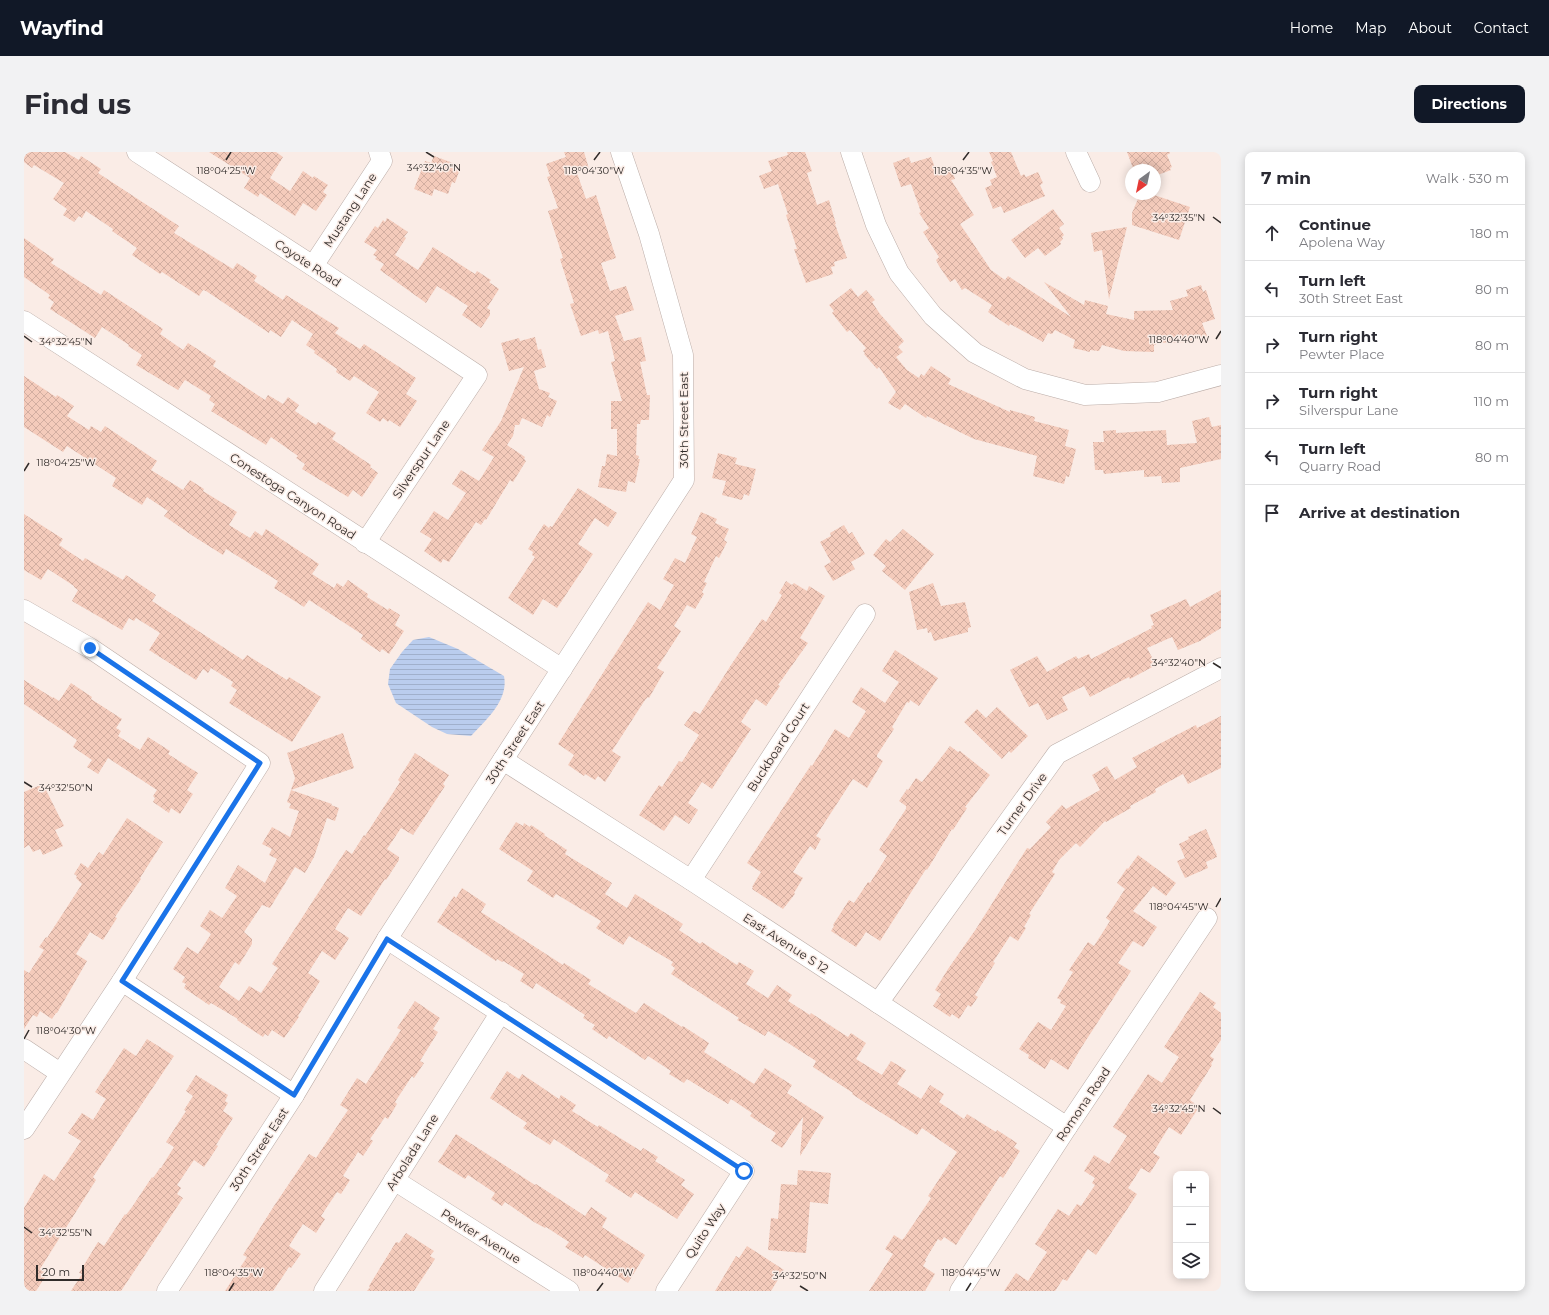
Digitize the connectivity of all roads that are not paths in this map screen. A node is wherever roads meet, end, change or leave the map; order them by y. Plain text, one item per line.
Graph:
1 (137, 152) edge
2 (379, 152) edge
3 (621, 152) edge
4 (851, 152) edge
5 (1076, 152) edge
6 (1090, 182) dead end
7 (314, 266) junction
8 (24, 321) edge
9 (477, 375) joint
10 (1221, 375) edge
11 (365, 543) junction
12 (24, 610) edge
13 (865, 614) dead end
14 (1221, 668) edge
15 (562, 669) junction
16 (504, 760) junction
17 (691, 880) junction
18 (1207, 918) dead end
19 (387, 939) junction
20 (122, 981) junction
21 (878, 1004) junction
22 (501, 1012) junction
23 (24, 1049) edge
24 (60, 1073) junction
25 (294, 1095) junction
26 (1067, 1126) junction
27 (24, 1129) edge
28 (394, 1180) junction
29 (167, 1291) edge
30 (324, 1291) edge
31 (569, 1291) edge
32 (666, 1291) edge
33 (960, 1291) edge

1 - 7 street, Coyote Road
2 - 7 street, Mustang Lane
3 - 15 street, 30th Street East
4 - 10 street
5 - 6 street
7 - 9 street, Coyote Road
8 - 11 street, Conestoga Canyon Road
9 - 11 street, Silverspur Lane
11 - 15 street, Conestoga Canyon Road
12 - 20 street
13 - 17 street, Buckboard Court
14 - 21 street, Turner Drive
15 - 16 street, 30th Street East
16 - 17 street, East Avenue S 12
16 - 19 street, 30th Street East
17 - 21 street, East Avenue S 12
18 - 26 street, Romona Road
19 - 22 street
19 - 25 street, 30th Street East
20 - 24 street
20 - 25 street
21 - 26 street, East Avenue S 12
22 - 28 street, Arbolada Lane
22 - 32 street, Quito Way
23 - 24 street
24 - 27 street
25 - 29 street, 30th Street East
26 - 33 street, Romona Road
28 - 30 street, Arbolada Lane
28 - 31 street, Pewter Avenue

